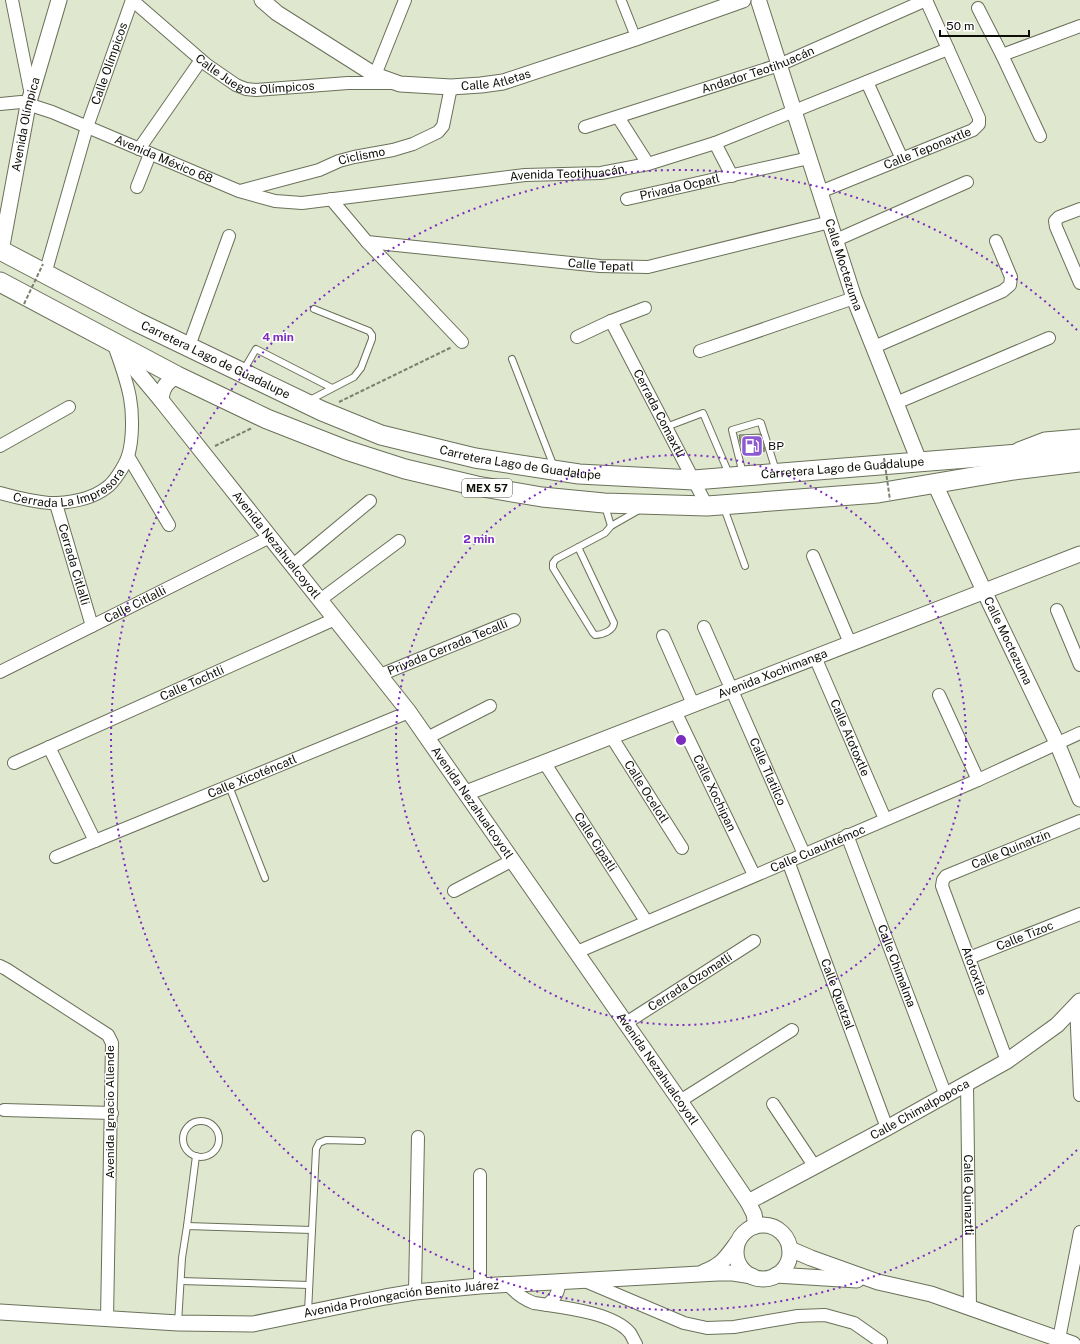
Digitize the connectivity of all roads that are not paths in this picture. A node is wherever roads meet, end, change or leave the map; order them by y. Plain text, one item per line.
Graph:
1 (12, 0) edge
2 (59, 0) edge
3 (132, 0) edge
4 (262, 0) edge
5 (405, 0) edge
6 (621, 0) edge
7 (743, 0) edge
8 (926, 0) edge
9 (762, 1) edge
10 (723, 8) junction
11 (978, 8) dead end
12 (1080, 26) edge
13 (636, 38) junction
14 (948, 49) junction
15 (1002, 54) junction
16 (201, 60) junction
17 (779, 65) junction
18 (375, 75) junction
19 (867, 82) junction
20 (400, 84) junction
21 (451, 87) junction
22 (30, 100) junction
23 (0, 104) edge
24 (794, 111) junction
25 (618, 117) junction
26 (87, 127) junction
27 (585, 127) dead end
28 (1040, 136) dead end
29 (715, 143) junction
30 (145, 151) junction
31 (809, 158) junction
32 (902, 159) junction
33 (648, 164) junction
34 (732, 176) junction
35 (967, 182) dead end
36 (137, 187) dead end
37 (239, 191) junction
38 (820, 192) junction
39 (331, 199) junction
40 (627, 199) dead end
41 (1080, 209) edge
42 (830, 222) junction
43 (229, 236) dead end
44 (836, 240) junction
45 (996, 241) dead end
46 (367, 242) junction
47 (0, 251) edge
48 (44, 269) junction
49 (0, 282) edge
50 (1080, 283) edge
51 (854, 298) junction
52 (645, 308) dead end
53 (314, 309) dead end
54 (611, 321) junction
55 (577, 337) dead end
56 (1049, 338) dead end
57 (112, 342) junction
58 (462, 342) road end
59 (189, 346) junction
60 (874, 347) junction
61 (700, 352) dead end
62 (512, 359) dead end
63 (242, 372) junction
64 (177, 376) junction
65 (332, 388) junction
66 (161, 400) junction
67 (305, 402) junction
68 (896, 402) junction
69 (69, 407) dead end
70 (666, 427) junction
71 (0, 446) edge
72 (1079, 449) edge
73 (128, 456) junction
74 (919, 461) junction
75 (1012, 462) junction
76 (556, 471) junction
77 (1080, 471) edge
78 (777, 474) junction
79 (737, 477) junction
80 (694, 480) junction
81 (935, 484) junction
82 (0, 494) edge
83 (370, 501) dead end
84 (604, 503) junction
85 (56, 504) junction
86 (648, 505) junction
87 (715, 505) junction
88 (169, 525) dead end
89 (611, 526) junction
90 (270, 537) junction
91 (399, 541) dead end
92 (578, 547) junction
93 (1080, 554) edge
94 (813, 556) dead end
95 (293, 566) junction
96 (745, 566) dead end
97 (984, 591) junction
98 (320, 600) junction
99 (1057, 610) dead end
100 (335, 619) junction
101 (514, 620) dead end
102 (92, 626) junction
103 (704, 627) dead end
104 (663, 636) dead end
105 (850, 643) junction
106 (814, 657) junction
107 (1080, 665) edge
108 (0, 672) edge
109 (380, 675) junction
110 (732, 689) junction
111 (940, 695) dead end
112 (693, 704) junction
113 (490, 706) dead end
114 (675, 711) junction
115 (409, 712) junction
116 (1080, 733) edge
117 (611, 736) junction
118 (427, 738) junction
119 (1057, 743) junction
120 (49, 747) junction
121 (544, 762) junction
122 (14, 763) dead end
123 (978, 780) junction
124 (229, 786) junction
125 (466, 793) junction
126 (1080, 799) edge
127 (885, 820) junction
128 (1080, 821) edge
129 (847, 835) junction
130 (94, 841) junction
131 (682, 848) dead end
132 (804, 854) junction
133 (56, 857) dead end
134 (511, 861) junction
135 (788, 861) junction
136 (754, 875) junction
137 (265, 878) dead end
138 (943, 880) joint
139 (454, 891) dead end
140 (1080, 914) edge
141 (646, 921) junction
142 (754, 941) dead end
143 (577, 952) junction
144 (969, 958) junction
145 (0, 966) edge
146 (1078, 1003) edge
147 (626, 1023) junction
148 (792, 1030) dead end
149 (1007, 1062) junction
150 (968, 1084) junction
151 (1080, 1095) edge
152 (946, 1096) junction
153 (680, 1101) junction
154 (773, 1104) dead end
155 (4, 1110) dead end
156 (112, 1113) junction
157 (887, 1128) junction
158 (418, 1137) dead end
159 (362, 1141) dead end
160 (196, 1156) junction
161 (815, 1167) junction
162 (480, 1175) dead end
163 (748, 1202) junction
164 (187, 1226) junction
165 (756, 1226) junction
166 (312, 1230) junction
167 (1080, 1232) edge
168 (738, 1242) junction
169 (790, 1249) junction
170 (697, 1275) junction
171 (776, 1275) junction
172 (752, 1276) junction
173 (181, 1281) junction
174 (585, 1281) junction
175 (559, 1282) junction
176 (878, 1282) junction
177 (509, 1284) junction
178 (309, 1285) junction
179 (480, 1286) junction
180 (415, 1292) junction
181 (547, 1305) junction
182 (970, 1307) junction
183 (0, 1312) edge
184 (308, 1312) junction
185 (107, 1318) junction
186 (178, 1322) junction
187 (881, 1342) dead end
188 (1066, 1342) edge
189 (636, 1344) edge

1 - 22 street
2 - 22 street, Avenida Olímpica
3 - 16 street, Calle Juegos Olímpicos
3 - 26 street, Calle Olímpicos
4 - 18 street, Calle Atletas
5 - 18 street
6 - 13 street
7 - 10 street, Calle Atletas
8 - 14 street, Calle Teponaxtle
8 - 17 street, Andador Teotihuacán
9 - 10 street
9 - 17 street, Calle Moctezuma
10 - 13 street, Calle Atletas
11 - 15 street
12 - 15 street
13 - 21 street, Calle Atletas
14 - 19 street
14 - 32 street, Calle Teponaxtle
15 - 28 street
16 - 20 street, Calle Juegos Olímpicos
16 - 30 street
17 - 24 street, Calle Moctezuma
17 - 25 street, Andador Teotihuacán
18 - 20 street, Calle Atletas
19 - 24 street
19 - 32 street
20 - 21 street, Calle Atletas
21 - 37 street, Ciclismo
22 - 23 street, Avenida México 68
22 - 26 street, Avenida México 68
22 - 47 street, Avenida Olímpica
24 - 29 street, Avenida Teotihuacán
24 - 31 street, Calle Moctezuma
25 - 27 street, Andador Teotihuacán
25 - 33 street
26 - 30 street, Avenida México 68
26 - 48 street, Calle Olímpicos
29 - 33 street, Avenida Teotihuacán
29 - 34 street, Privada Ocpatl
30 - 36 street
30 - 37 street, Avenida México 68
31 - 34 street, Privada Ocpatl
31 - 38 street, Calle Moctezuma
32 - 38 street, Calle Teponaxtle
33 - 39 street, Avenida Teotihuacán
34 - 40 street, Privada Ocpatl
35 - 44 street
37 - 39 street, Avenida México 68
38 - 42 street, Calle Moctezuma
39 - 46 street
41 - 50 street
42 - 44 street, Calle Moctezuma
42 - 46 street, Calle Tepatl
43 - 59 street
44 - 51 street, Calle Moctezuma
45 - 60 street
46 - 58 street
47 - 48 main road, Carretera Lago de Guadalupe / MEX 57
48 - 59 main road, Carretera Lago de Guadalupe / MEX 57
49 - 57 main road, Carretera Lago de Guadalupe / MEX 57
51 - 60 street, Calle Moctezuma
51 - 61 street
52 - 54 street
53 - 65 lane
54 - 55 street
54 - 70 street, Cerrada Comaxtli
56 - 68 street
57 - 64 main road, Carretera Lago de Guadalupe / MEX 57
57 - 66 street, Avenida Nezahualcoyotl
57 - 73 street, Cerrada La Impresora
59 - 63 main road, Carretera Lago de Guadalupe / MEX 57
60 - 68 street, Calle Moctezuma
62 - 76 lane
63 - 65 lane
63 - 67 main road, Carretera Lago de Guadalupe / MEX 57
64 - 66 street
64 - 84 main road, Carretera Lago de Guadalupe / MEX 57
65 - 67 lane
66 - 90 street, Avenida Nezahualcoyotl
67 - 76 main road, Carretera Lago de Guadalupe / MEX 57
68 - 74 street, Calle Moctezuma
69 - 71 street
70 - 79 lane
70 - 80 street, Cerrada Comaxtli
72 - 75 main road
73 - 85 street, Cerrada La Impresora
73 - 88 street
74 - 75 main road, Carretera Lago de Guadalupe / MEX 57
74 - 78 main road, Carretera Lago de Guadalupe / MEX 57
75 - 77 street, Carretera Lago de Guadalupe / MEX 57
75 - 81 main road, Carretera Lago de Guadalupe / MEX 57
76 - 80 main road, Carretera Lago de Guadalupe / MEX 57
78 - 79 main road, Carretera Lago de Guadalupe / MEX 57
78 - 79 lane
79 - 80 main road, Carretera Lago de Guadalupe / MEX 57
80 - 87 street, Cerrada Comaxtli
81 - 87 main road, Carretera Lago de Guadalupe / MEX 57
81 - 97 street, Calle Moctezuma
82 - 85 street, Cerrada La Impresora
83 - 95 street
84 - 86 main road, Carretera Lago de Guadalupe / MEX 57
84 - 89 lane
85 - 102 street, Cerrada Citlalli
86 - 87 main road, Carretera Lago de Guadalupe / MEX 57
86 - 89 lane
87 - 96 lane
89 - 92 lane
90 - 95 street, Avenida Nezahualcoyotl
90 - 102 street, Calle Citlalli
91 - 98 street
92 - 92 lane
93 - 97 street, Avenida Xochimanga
94 - 105 street
95 - 98 street, Avenida Nezahualcoyotl
97 - 105 street, Avenida Xochimanga
97 - 119 street, Calle Moctezuma
98 - 100 street, Avenida Nezahualcoyotl
99 - 107 street
100 - 109 street, Avenida Nezahualcoyotl
100 - 120 street, Calle Tochtli
101 - 109 street, Privada Cerrada Tecalli
102 - 108 street, Calle Citlalli
103 - 110 street, Calle Tlatilco
104 - 112 street
105 - 106 street, Avenida Xochimanga
106 - 110 street, Avenida Xochimanga
106 - 127 street, Calle Atotoxtle
109 - 115 street, Avenida Nezahualcoyotl
110 - 112 street, Avenida Xochimanga
110 - 132 street, Calle Tlatilco
111 - 123 street
112 - 114 street, Avenida Xochimanga
113 - 118 street
114 - 117 street, Avenida Xochimanga
114 - 136 street, Calle Xochipan
115 - 118 street, Avenida Nezahualcoyotl
115 - 124 street, Calle Xicoténcatl
116 - 119 street, Calle Cuauhtémoc
117 - 121 street, Avenida Xochimanga
117 - 131 street, Calle Ocelotl
118 - 125 street, Avenida Nezahualcoyotl
119 - 123 street, Calle Cuauhtémoc
119 - 126 street, Calle Moctezuma
120 - 122 street, Calle Tochtli
120 - 130 street
121 - 125 street, Avenida Xochimanga
121 - 141 street, Calle Cipatli
123 - 127 street, Calle Cuauhtémoc
124 - 130 street, Calle Xicoténcatl
124 - 137 lane
125 - 134 street, Avenida Nezahualcoyotl
127 - 129 street, Calle Cuauhtémoc
128 - 138 street, Calle Quinatzin
129 - 132 street, Calle Cuauhtémoc
129 - 152 street, Calle Chimalma
130 - 133 street, Calle Xicoténcatl
132 - 135 street, Calle Cuauhtémoc
134 - 139 street
134 - 143 street, Avenida Nezahualcoyotl
135 - 136 street, Calle Cuauhtémoc
135 - 157 street, Calle Quetzal
136 - 141 street, Calle Cuauhtémoc
138 - 144 street, Atotoxtle
140 - 144 street, Calle Tizoc
141 - 143 street, Calle Cuauhtémoc
142 - 147 street, Cerrada Ozomatli
143 - 147 street, Avenida Nezahualcoyotl
144 - 149 street, Atotoxtle
145 - 156 street, Avenida Ignacio Allende
146 - 149 street, Calle Chimalpopoca
146 - 151 street
147 - 153 street, Avenida Nezahualcoyotl
148 - 153 street
149 - 150 street, Calle Chimalpopoca
150 - 152 street, Calle Chimalpopoca
150 - 182 street, Calle Quinaztli
152 - 157 street, Calle Chimalpopoca
153 - 163 street, Avenida Nezahualcoyotl
154 - 161 street
155 - 156 street
156 - 185 street, Avenida Ignacio Allende
157 - 161 street, Calle Chimalpopoca
158 - 180 street
159 - 166 lane
160 - 160 lane
160 - 164 lane
161 - 163 street, Calle Chimalpopoca
162 - 179 street
163 - 165 street, Avenida Nezahualcoyotl
164 - 166 lane
164 - 173 lane
165 - 168 street
165 - 169 street
166 - 178 lane
167 - 188 street
168 - 170 street, Avenida Prolongación Benito Juárez
168 - 172 street
169 - 171 street
169 - 176 street
170 - 172 street, Avenida Prolongación Benito Juárez
170 - 174 street, Avenida Prolongación Benito Juárez
171 - 172 street
171 - 176 street
173 - 178 lane
173 - 186 lane
174 - 175 street, Avenida Prolongación Benito Juárez
174 - 187 street
175 - 177 street, Avenida Prolongación Benito Juárez
175 - 181 street
176 - 182 street
177 - 179 street, Avenida Prolongación Benito Juárez
177 - 181 street
178 - 184 lane
179 - 180 street, Avenida Prolongación Benito Juárez
180 - 184 street, Avenida Prolongación Benito Juárez
181 - 189 street
182 - 188 street
183 - 185 street, Avenida Prolongación Benito Juárez
184 - 186 street, Avenida Prolongación Benito Juárez
185 - 186 street, Avenida Prolongación Benito Juárez

